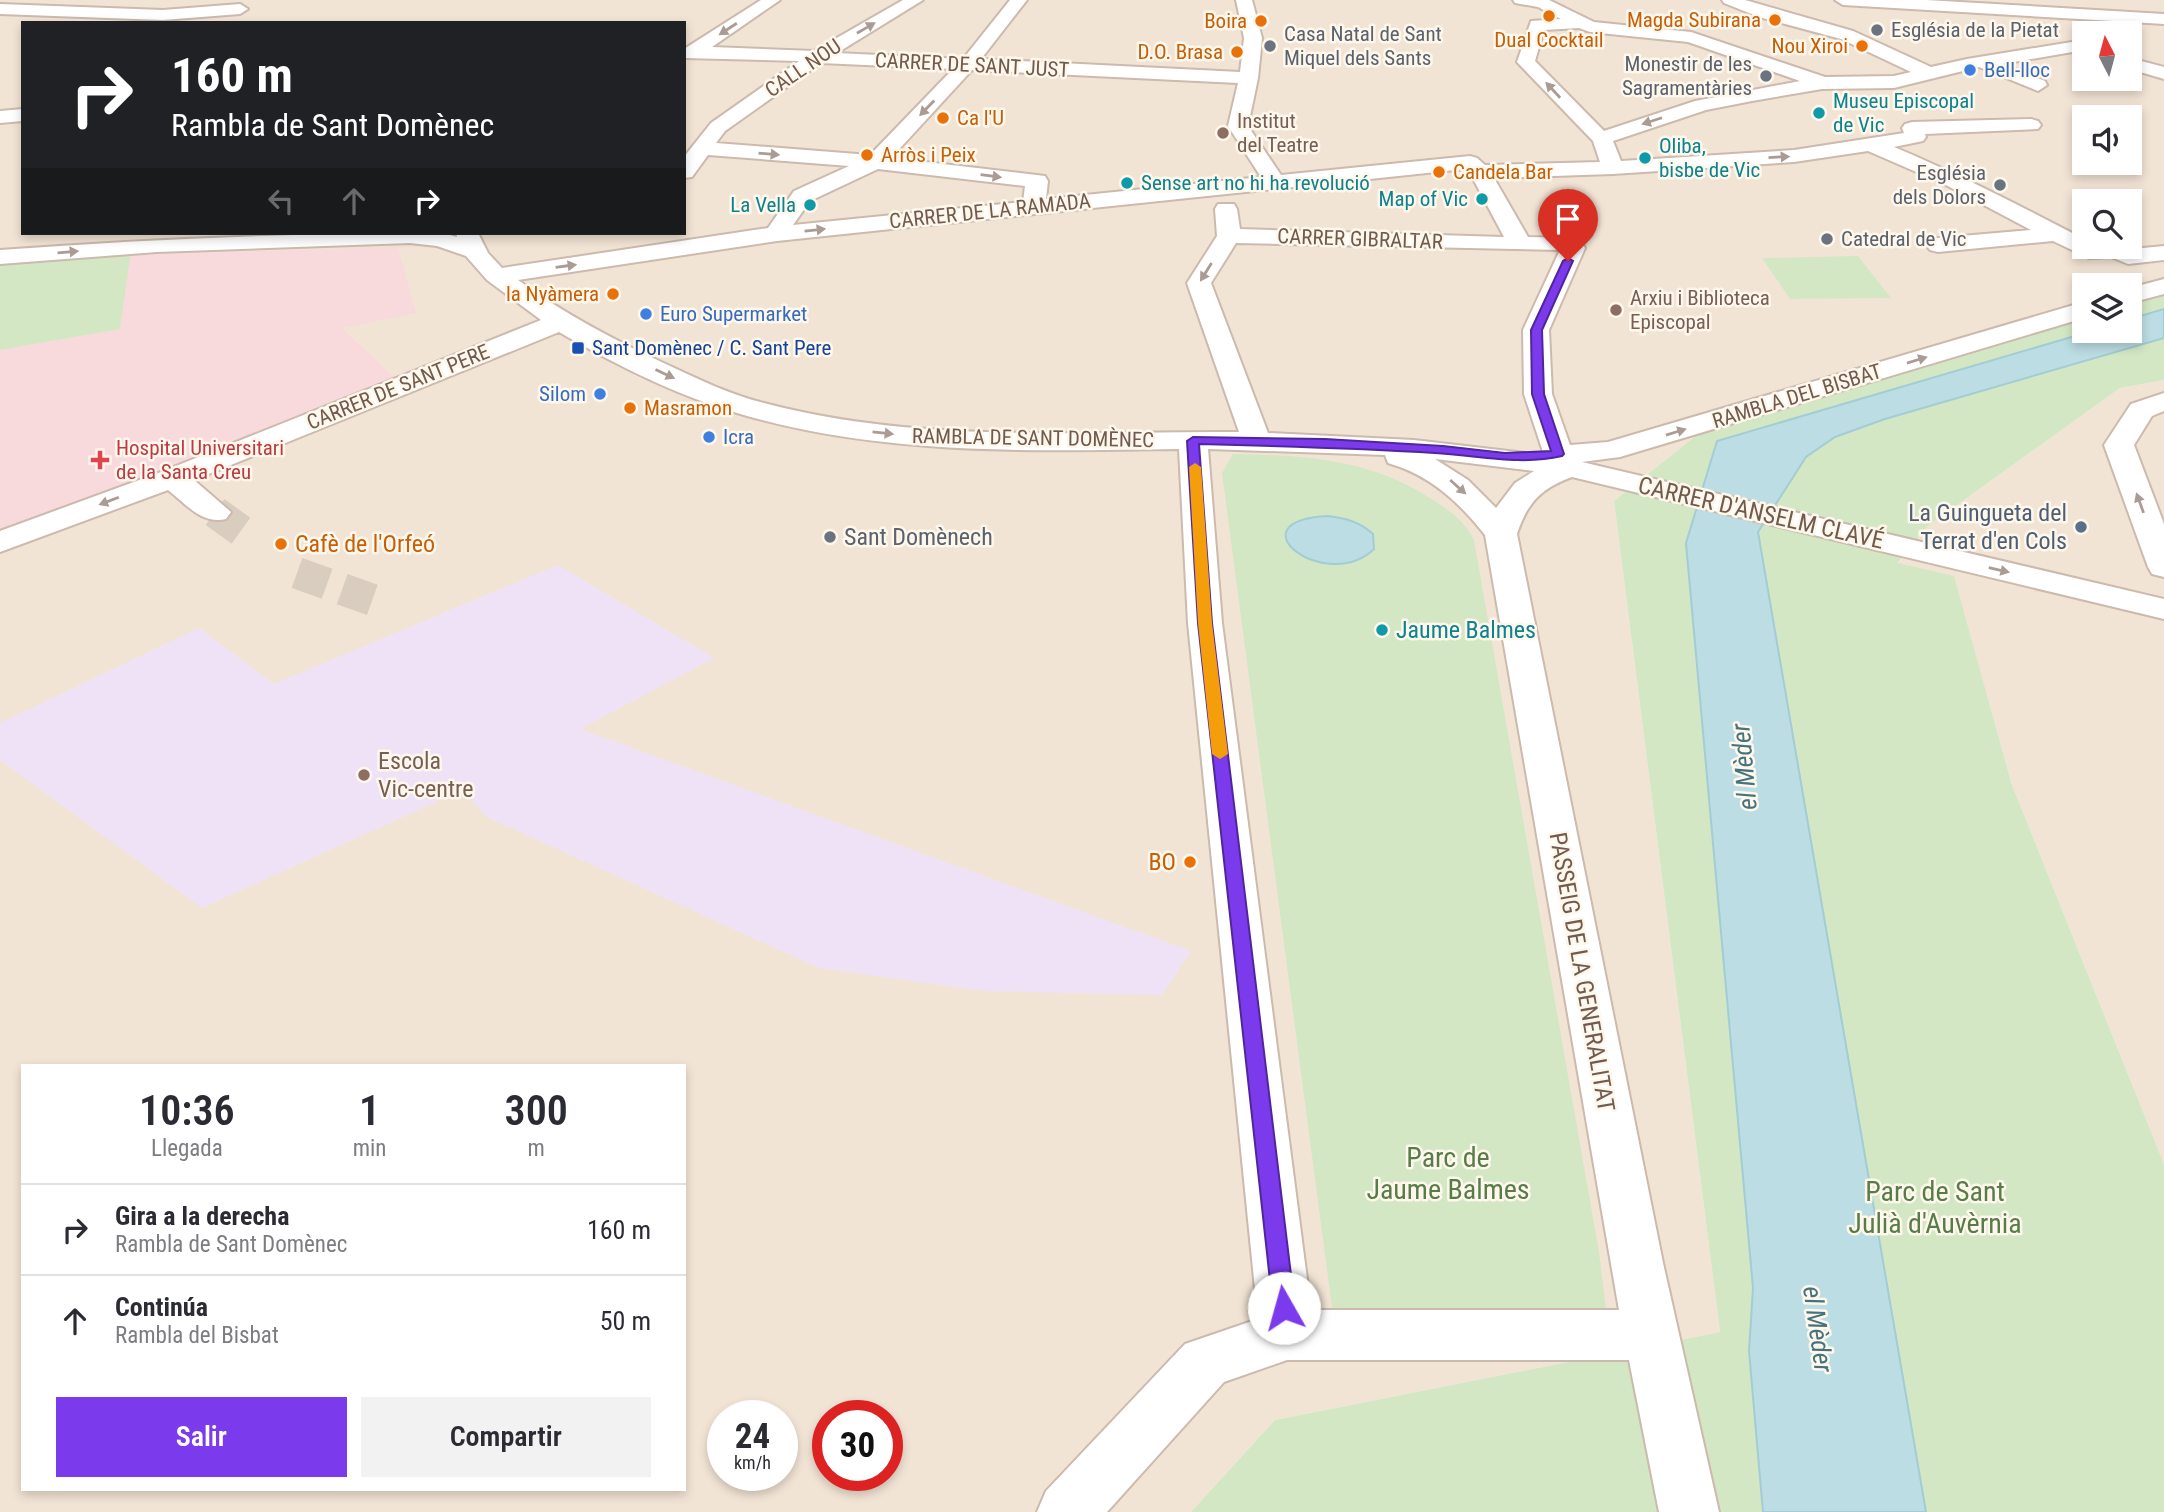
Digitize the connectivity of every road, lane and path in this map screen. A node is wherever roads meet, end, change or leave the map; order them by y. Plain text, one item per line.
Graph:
1 (772, 0) edge
2 (915, 0) edge
3 (1019, 0) edge
4 (1244, 0) edge
5 (1521, 0) edge
6 (1528, 0) edge
7 (1730, 0) edge
8 (1843, 0) edge
9 (1979, 4) edge
10 (0, 9) edge
11 (240, 10) edge
12 (2164, 19) edge
13 (1579, 23) junction
14 (2164, 30) edge
15 (2142, 33) edge
16 (2072, 47) edge
17 (2072, 48) edge
18 (689, 54) edge
19 (817, 57) junction
20 (1982, 61) junction
21 (967, 65) junction
22 (2142, 67) edge
23 (1928, 73) junction
24 (2164, 73) edge
25 (1249, 78) junction
26 (1894, 82) junction
27 (1822, 83) junction
28 (2038, 85) dead end
29 (1918, 111) junction
30 (21, 115) edge
31 (0, 117) edge
32 (2031, 125) dead end
33 (1602, 138) junction
34 (1870, 144) junction
35 (701, 148) junction
36 (875, 162) junction
37 (1614, 168) junction
38 (686, 169) edge
39 (1480, 172) junction
40 (1276, 183) junction
41 (1224, 186) junction
42 (1034, 205) junction
43 (777, 234) junction
44 (2058, 234) junction
45 (416, 235) edge
46 (1229, 236) junction
47 (158, 239) edge
48 (469, 242) edge
49 (648, 244) edge
50 (1520, 244) junction
51 (1938, 245) dead end
52 (2164, 253) edge
53 (0, 257) edge
54 (498, 276) junction
55 (2164, 286) edge
56 (2142, 292) edge
57 (2072, 314) edge
58 (560, 322) junction
59 (2164, 401) edge
60 (1193, 441) junction
61 (1257, 441) junction
62 (1325, 443) junction
63 (1565, 461) junction
64 (1603, 475) joint
65 (172, 478) junction
66 (215, 512) tunnel mouth
67 (1501, 534) junction
68 (0, 542) edge
69 (2164, 567) edge
70 (2164, 608) edge
71 (1287, 1335) junction
72 (1652, 1335) junction
73 (1067, 1512) edge
74 (1689, 1512) edge

1 -> 18 street
19 -> 2 street, CALL NOU
3 - 21 street
4 - 25 street
5 - 6 street
6 - 13 street
7 - 23 street
8 - 9 street
9 - 12 street
9 - 16 street
10 - 11 street
13 - 27 street
33 -> 13 street
14 - 15 street
17 - 20 street
18 - 19 street, CARRER DE SANT JUST
19 - 21 street, CARRER DE SANT JUST
19 - 35 street, CALL NOU
20 - 23 street
20 - 28 street
21 - 25 street, CARRER DE SANT JUST
21 -> 36 street
22 - 24 street
23 - 26 street
25 - 40 street
26 - 27 street
26 - 29 street
27 -> 33 street
29 - 32 street
29 - 34 street
30 - 31 street
33 - 37 street
37 -> 34 street
34 - 44 street
35 -> 36 street
35 - 38 street, CALL NOU
36 -> 42 street
36 - 43 street
37 - 39 street
39 - 40 street, CARRER DE LA RAMADA
39 - 50 street
40 - 41 street, CARRER DE LA RAMADA
41 - 42 street, CARRER DE LA RAMADA
41 - 46 street
43 -> 42 street, CARRER DE LA RAMADA
43 - 49 street, CARRER DE LA RAMADA
44 - 51 street
44 - 52 street
45 - 47 street
45 - 48 street
46 - 50 street, CARRER GIBRALTAR
46 -> 61 street
53 -> 47 street
48 - 54 street, RAMBLA DE SANT DOMÈNEC
54 -> 49 street, CARRER DE LA RAMADA
50 - 63 street, CARRER GIBRALTAR
54 - 58 street, RAMBLA DE SANT DOMÈNEC
55 - 56 street
63 -> 57 street, RAMBLA DEL BISBAT
58 -> 60 street, RAMBLA DE SANT DOMÈNEC
58 - 65 street, CARRER DE SANT PERE
69 -> 59 street
60 - 61 street, RAMBLA DE SANT DOMÈNEC
60 - 71 street
61 - 62 street, RAMBLA DE SANT DOMÈNEC
62 - 63 street, RAMBLA DE SANT DOMÈNEC
62 -> 67 street
63 - 64 street, RAMBLA DE SANT DOMÈNEC
63 - 67 street
64 -> 70 street, CARRER D'ANSELM CLAVÉ
65 - 66 street
65 -> 68 street, CARRER DE SANT PERE
67 - 72 street, PASSEIG DE LA GENERALITAT
71 - 72 street
71 - 73 street
72 - 74 street, PASSEIG DE LA GENERALITAT

